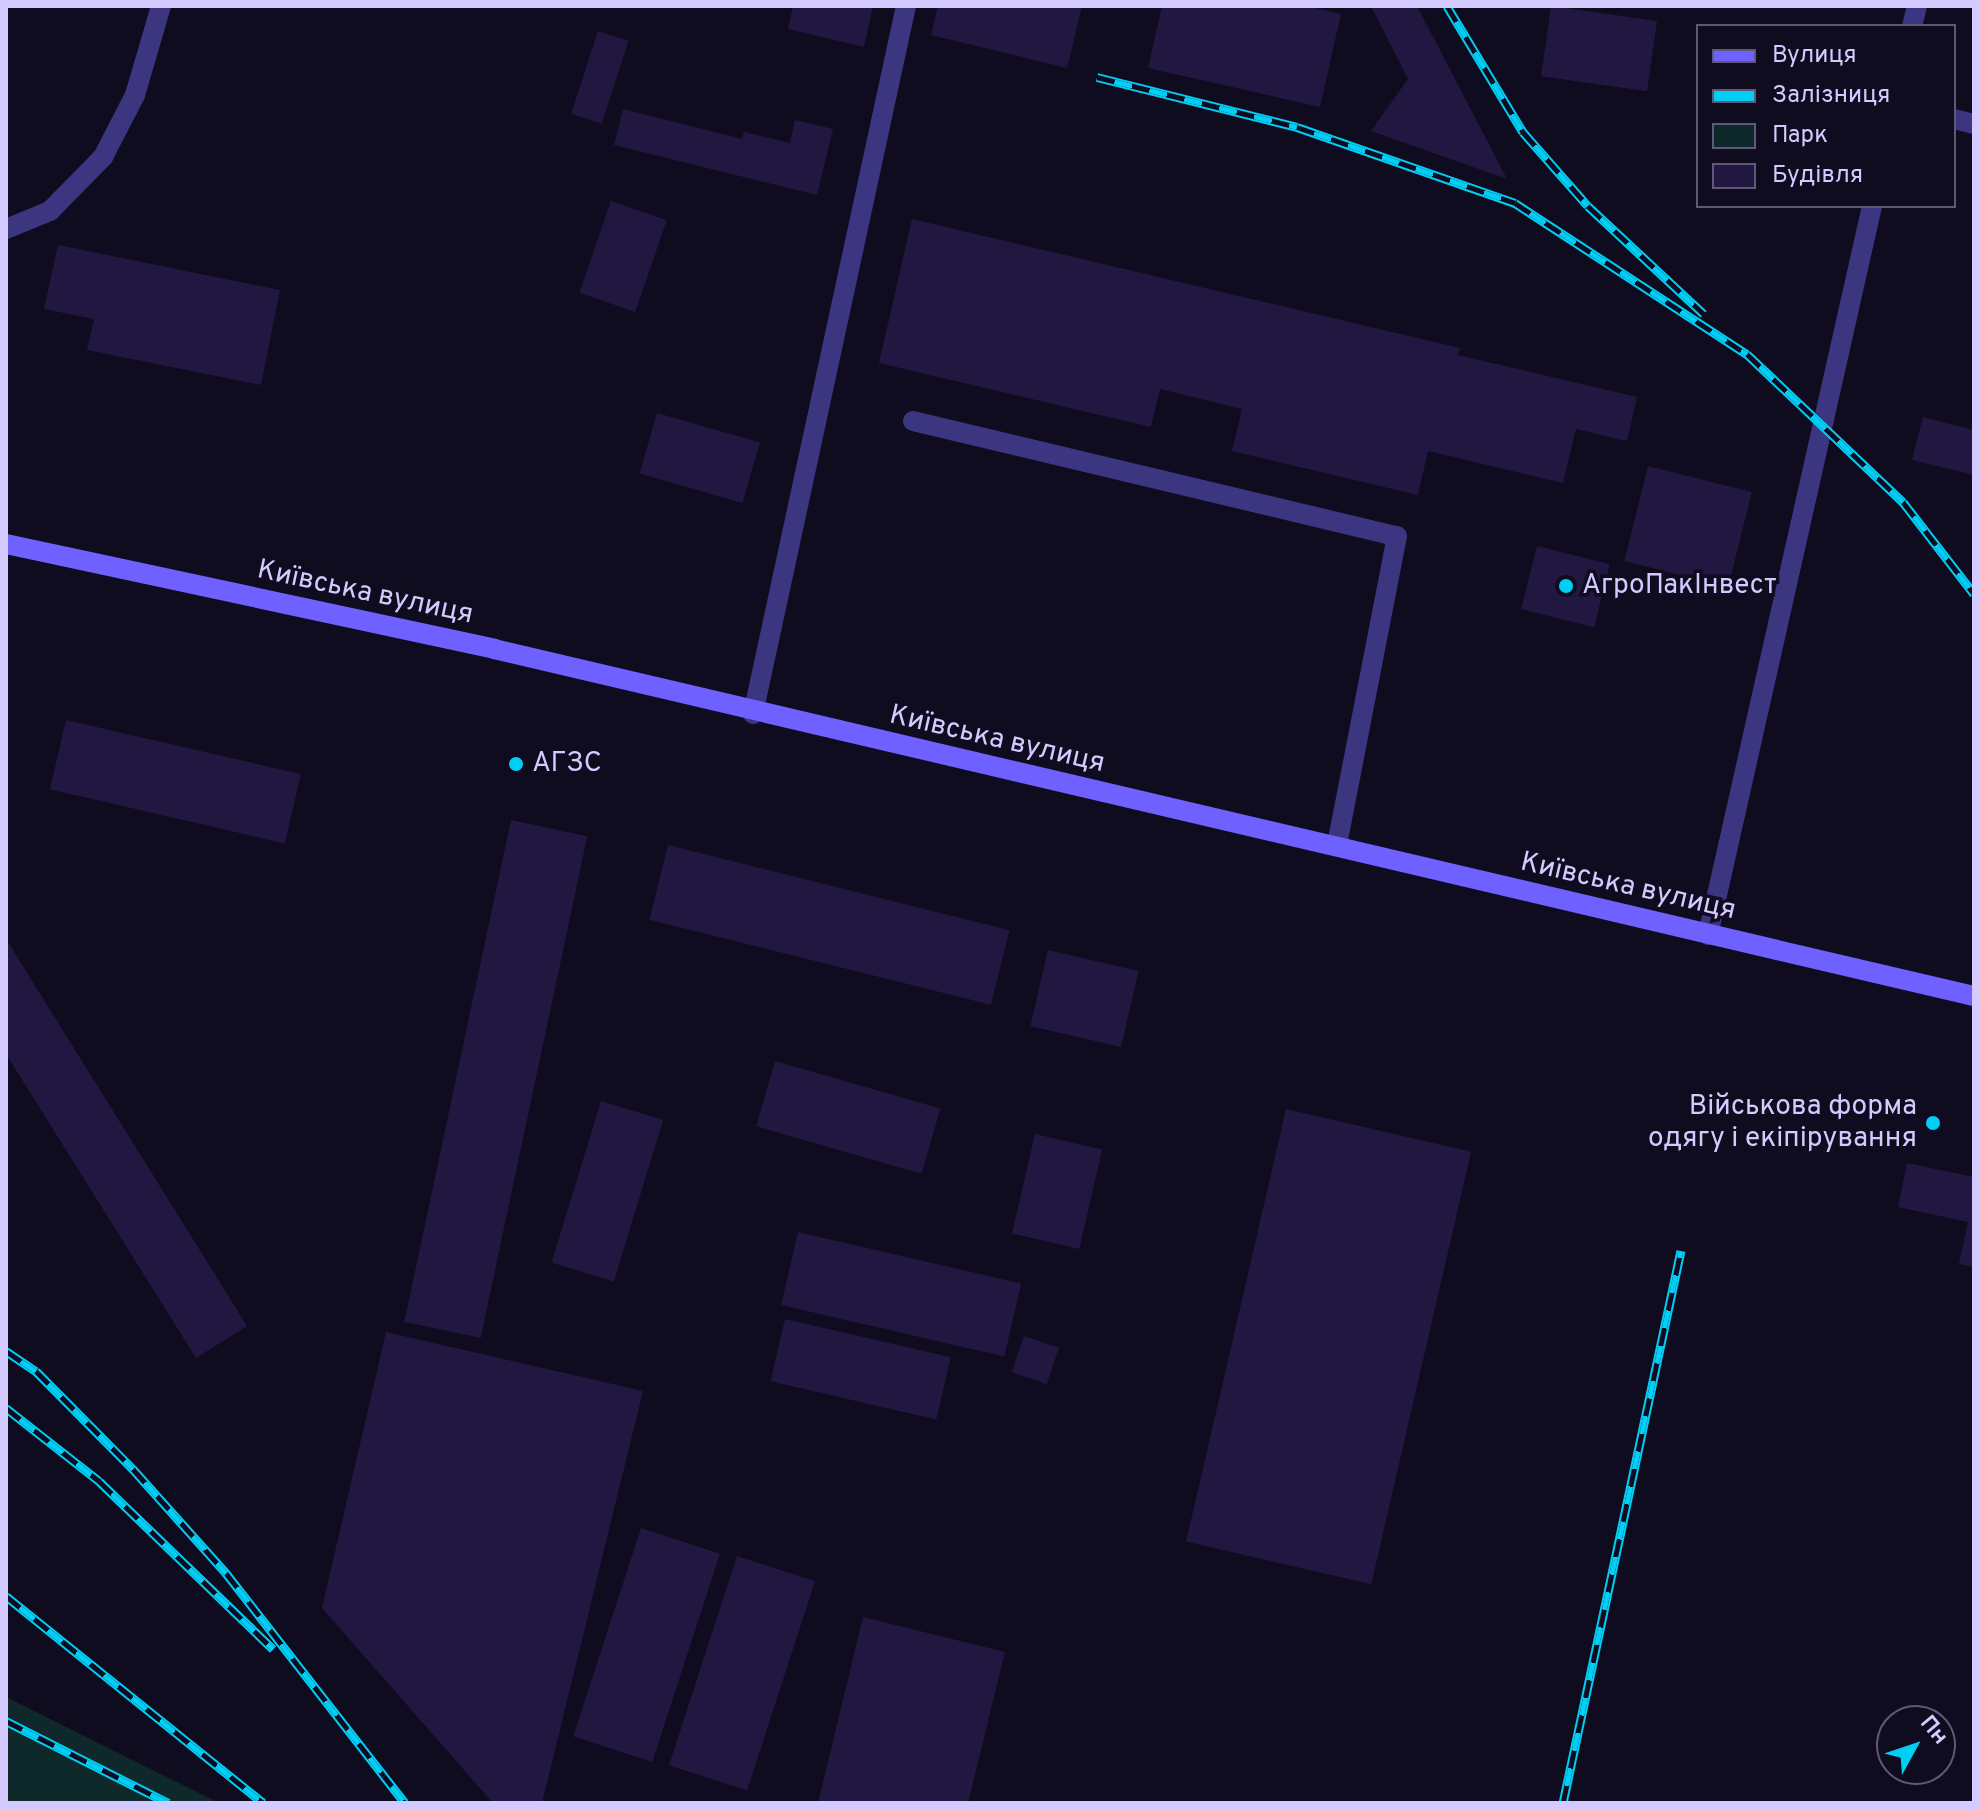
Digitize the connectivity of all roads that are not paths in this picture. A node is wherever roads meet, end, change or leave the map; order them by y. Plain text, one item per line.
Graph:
1 (161, 6) edge
2 (906, 6) edge
3 (1872, 208) edge
4 (6, 229) edge
5 (913, 421) dead end
6 (6, 544) edge
7 (753, 714) junction
8 (1337, 846) junction
9 (1708, 935) junction
10 (1974, 996) edge

1 - 4 street
2 - 7 street
3 - 9 street
5 - 8 street
6 - 7 main road, Київська вулиця
7 - 8 main road, Київська вулиця
8 - 9 main road, Київська вулиця
9 - 10 main road, Київська вулиця

